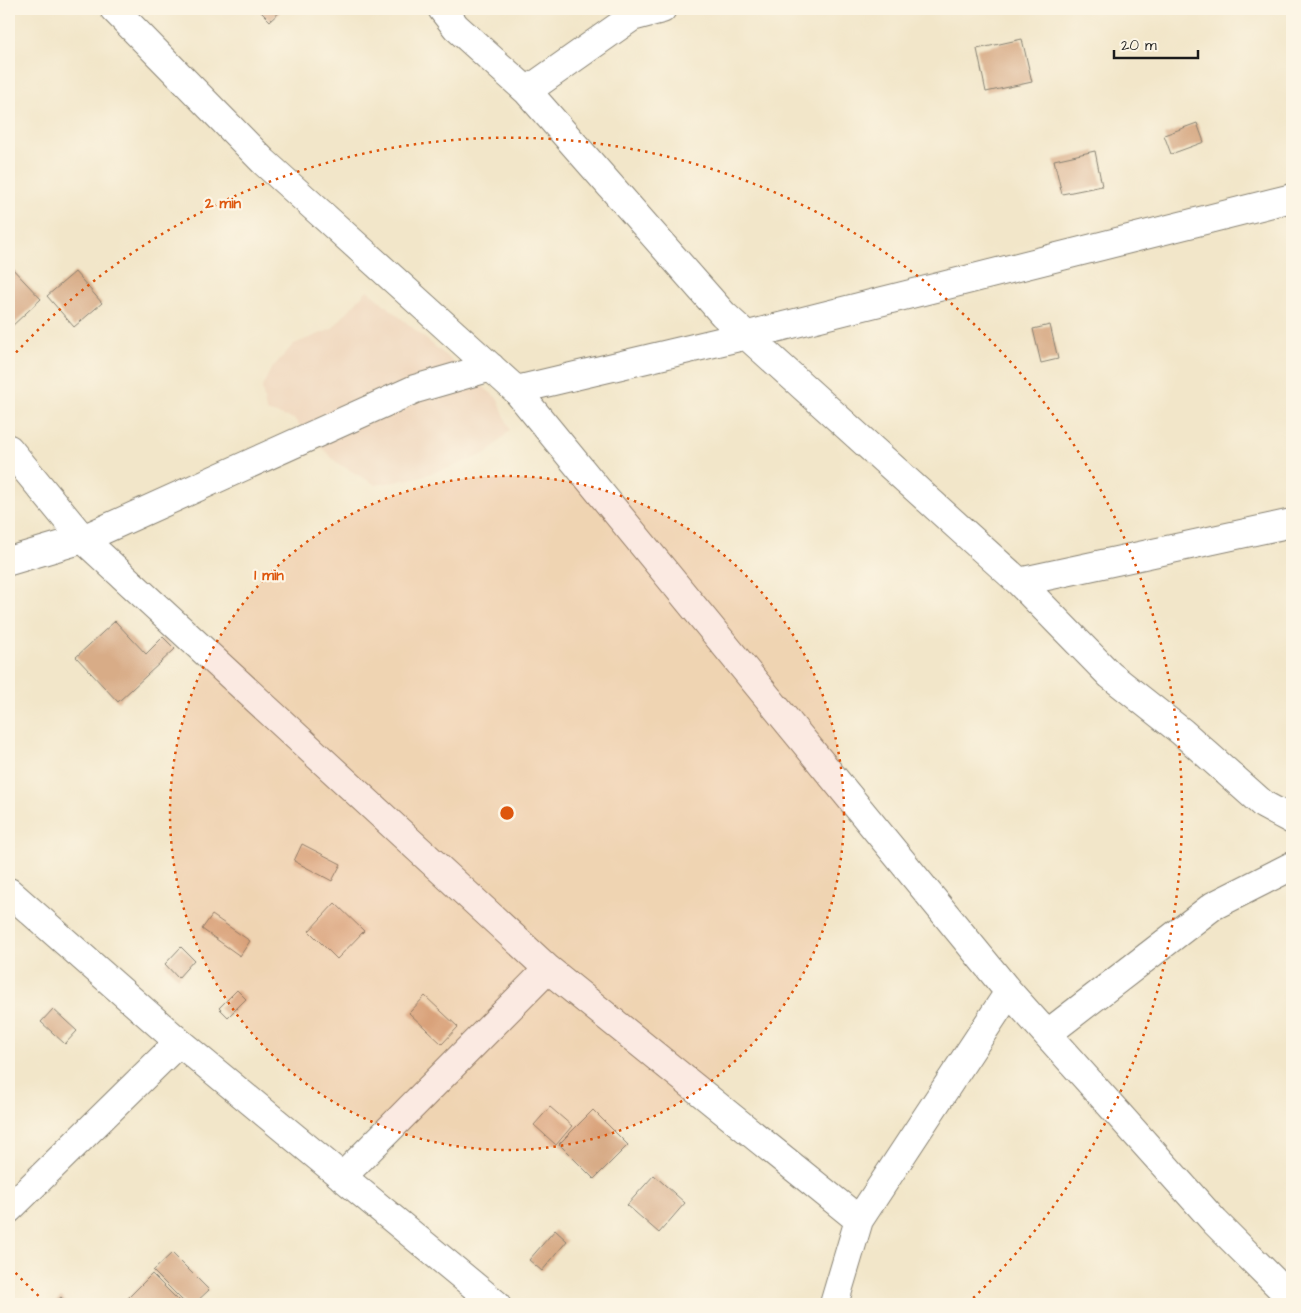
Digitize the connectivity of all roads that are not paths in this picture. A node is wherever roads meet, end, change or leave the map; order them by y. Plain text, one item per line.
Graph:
1 (114, 9) edge
2 (442, 9) edge
3 (662, 9) edge
4 (527, 91) junction
5 (1292, 198) edge
6 (748, 335) junction
7 (491, 367) junction
8 (516, 390) junction
9 (9, 449) edge
10 (1292, 523) edge
11 (83, 539) junction
12 (9, 560) edge
13 (1019, 582) junction
14 (1292, 820) edge
15 (1292, 866) edge
16 (12, 900) edge
17 (548, 968) junction
18 (1009, 992) junction
19 (1047, 1034) junction
20 (180, 1042) junction
21 (342, 1177) junction
22 (9, 1209) edge
23 (859, 1220) junction
24 (1292, 1299) edge
25 (496, 1304) edge
26 (834, 1304) edge

1 - 7 street
2 - 4 street
3 - 4 street
4 - 6 street
5 - 6 street
6 - 8 street
6 - 13 street
7 - 8 street
7 - 11 street
8 - 18 street
9 - 11 street
10 - 13 street
11 - 12 street
11 - 17 street
13 - 14 street
15 - 19 street
16 - 20 street
17 - 21 street
17 - 23 street
18 - 19 street
18 - 23 street
19 - 24 street
20 - 21 street
20 - 22 street
21 - 25 street
23 - 26 street

